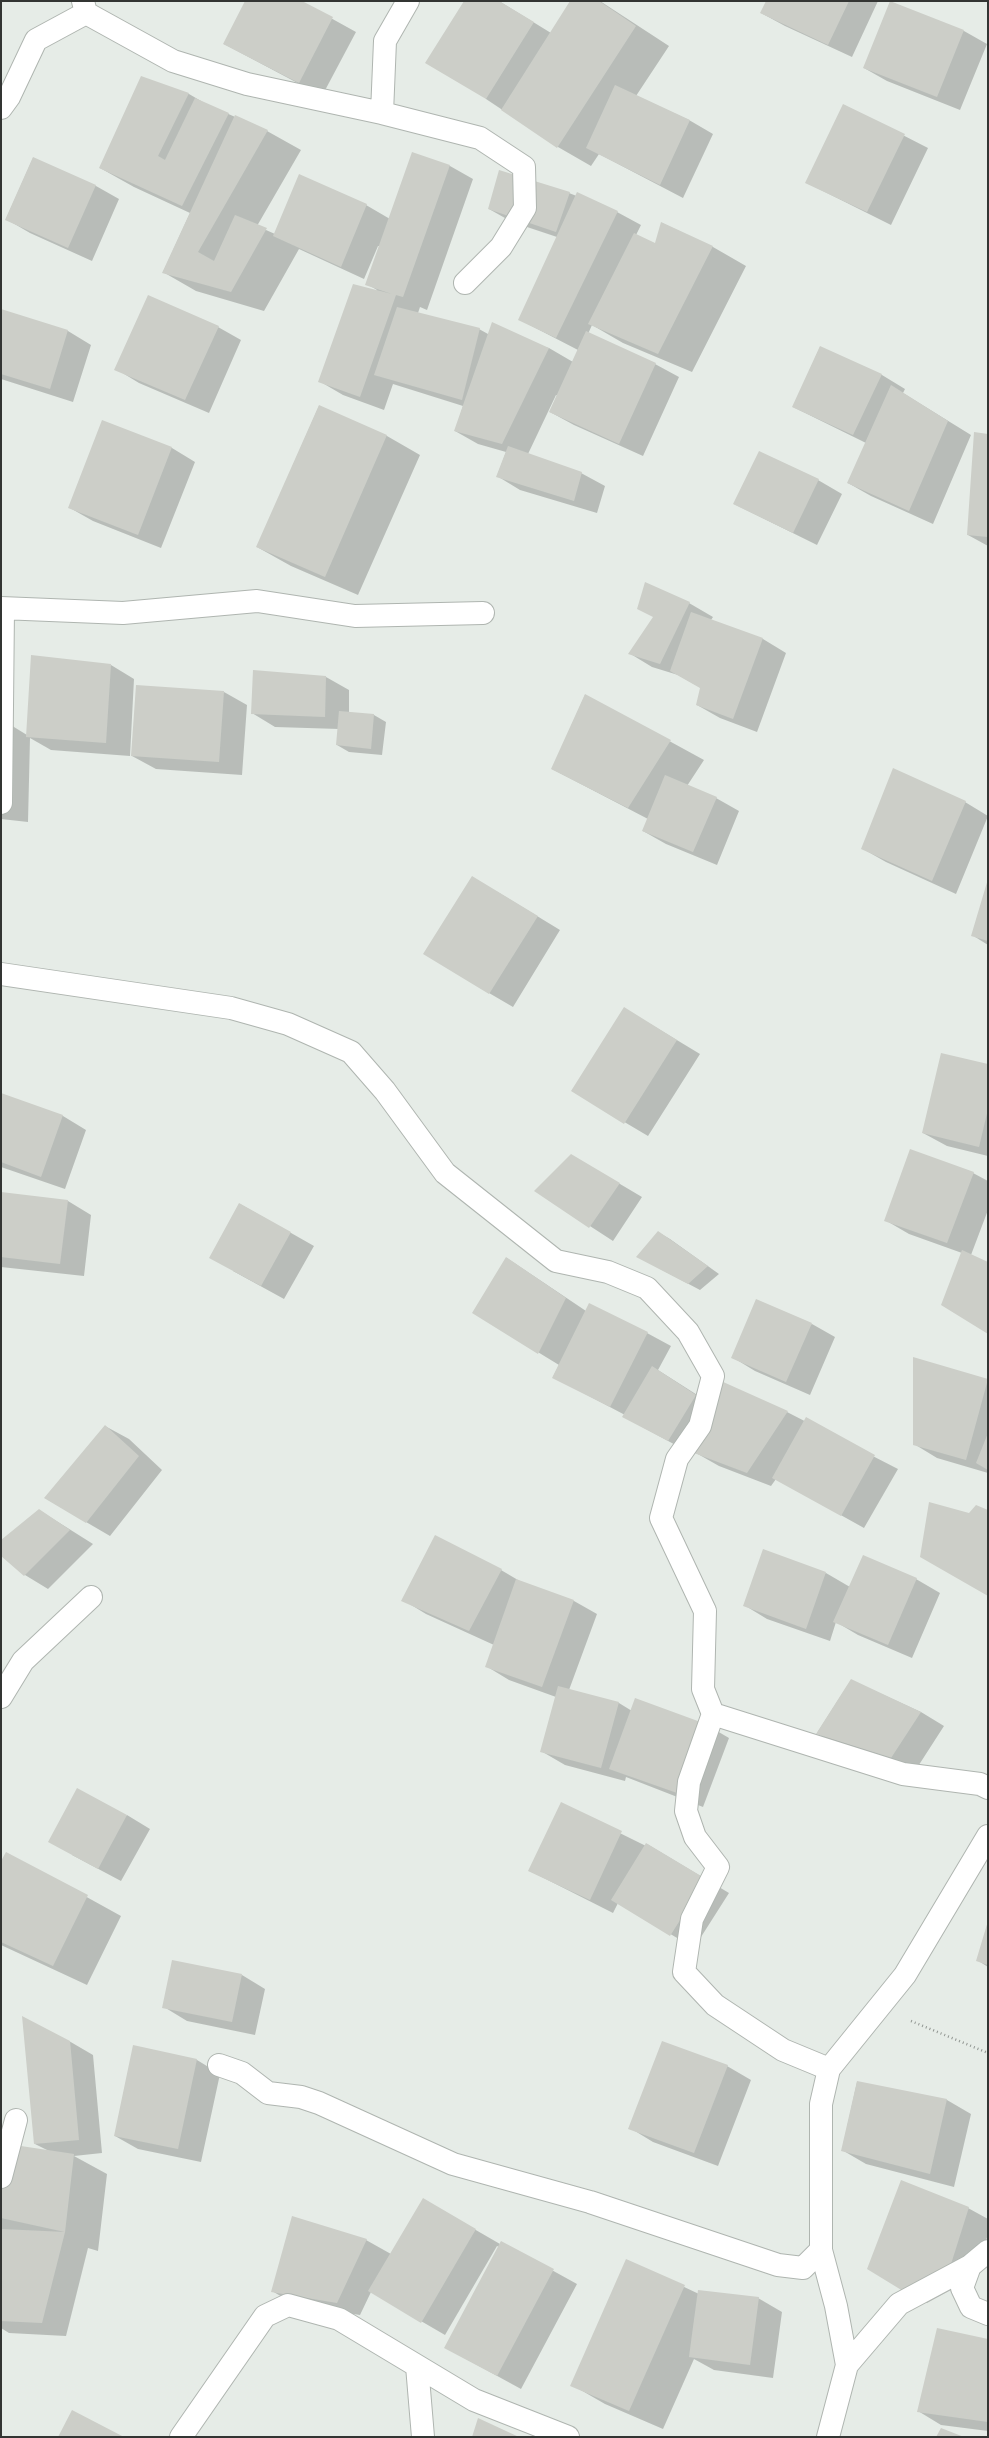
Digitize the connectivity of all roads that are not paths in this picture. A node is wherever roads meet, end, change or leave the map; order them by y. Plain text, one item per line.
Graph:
1 (408, 1) edge
2 (84, 7) edge
3 (1, 108) edge
4 (382, 114) junction
5 (465, 283) dead end
6 (2, 609) edge
7 (483, 613) dead end
8 (1, 803) edge
9 (1, 974) edge
10 (91, 1597) dead end
11 (1, 1697) edge
12 (713, 1714) junction
13 (988, 1788) edge
14 (988, 1836) edge
15 (218, 2065) dead end
16 (829, 2069) junction
17 (16, 2120) dead end
18 (1, 2177) edge
19 (821, 2250) junction
20 (988, 2251) edge
21 (970, 2266) junction
22 (988, 2314) edge
23 (847, 2365) junction
24 (417, 2366) junction
25 (181, 2437) edge
26 (423, 2437) edge
27 (568, 2437) edge
28 (828, 2437) edge

1 - 4 street
2 - 3 street
2 - 4 street
4 - 5 street
6 - 7 street
6 - 8 street
9 - 12 street
10 - 11 street
12 - 13 street
12 - 16 street
14 - 16 street
15 - 19 street
16 - 19 street
17 - 18 street
19 - 23 street
20 - 21 street
21 - 22 street
21 - 23 street
23 - 28 street
24 - 25 street
24 - 26 street
24 - 27 street

